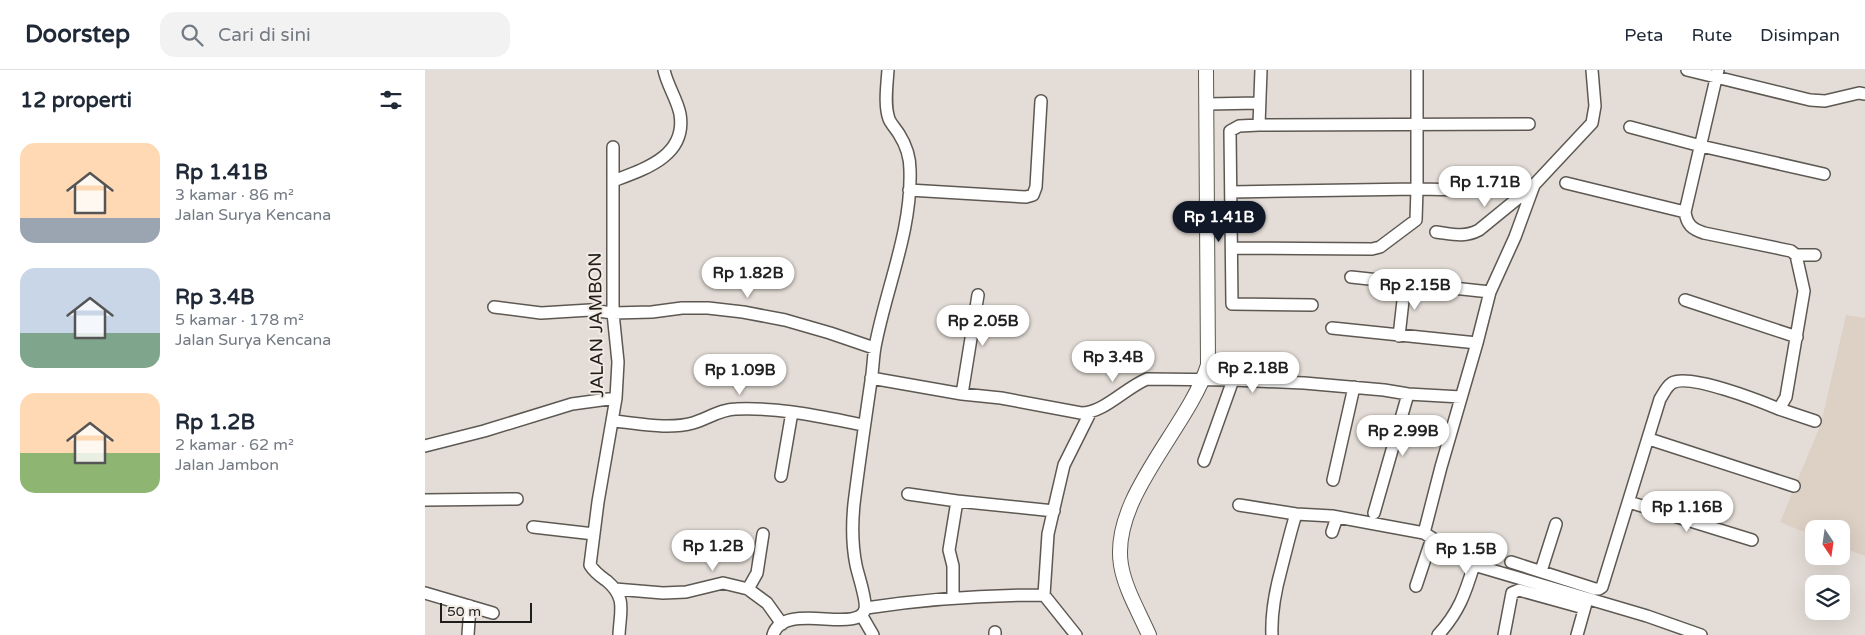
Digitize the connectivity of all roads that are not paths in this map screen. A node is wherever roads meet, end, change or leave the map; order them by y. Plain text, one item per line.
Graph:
1 (664, 70) edge
2 (888, 70) edge
3 (1206, 70) edge
4 (1261, 70) edge
5 (1417, 70) edge
6 (1592, 70) edge
7 (1687, 70) edge
8 (1717, 74) edge
9 (1865, 94) edge
10 (1041, 101) dead end
11 (1259, 103) junction
12 (1207, 104) junction
13 (1259, 124) junction
14 (1529, 124) dead end
15 (1417, 125) junction
16 (1630, 127) dead end
17 (1701, 146) junction
18 (613, 147) dead end
19 (1824, 174) dead end
20 (613, 182) junction
21 (1566, 183) dead end
22 (1534, 185) junction
23 (1417, 189) junction
24 (909, 190) junction
25 (1468, 190) dead end
26 (1231, 192) junction
27 (1685, 212) junction
28 (1436, 232) dead end
29 (1232, 248) junction
30 (1796, 255) junction
31 (1815, 255) dead end
32 (1351, 277) dead end
33 (1405, 282) junction
34 (1490, 292) junction
35 (978, 295) dead end
36 (1685, 300) dead end
37 (1312, 305) dead end
38 (494, 307) dead end
39 (613, 313) junction
40 (1332, 328) dead end
41 (1399, 336) junction
42 (1797, 337) junction
43 (1477, 343) junction
44 (874, 348) junction
45 (871, 378) junction
46 (1203, 380) junction
47 (1233, 380) junction
48 (1354, 386) junction
49 (962, 394) junction
50 (1408, 394) junction
51 (1461, 397) junction
52 (617, 398) junction
53 (1779, 409) junction
54 (792, 412) junction
55 (1090, 413) junction
56 (613, 421) junction
57 (1815, 421) dead end
58 (864, 425) junction
59 (1649, 439) junction
60 (425, 446) edge
61 (1204, 461) dead end
62 (781, 476) dead end
63 (1333, 480) dead end
64 (1794, 486) dead end
65 (908, 494) dead end
66 (517, 499) dead end
67 (425, 500) edge
68 (957, 501) junction
69 (1629, 502) junction
70 (1239, 506) dead end
71 (1054, 511) junction
72 (1374, 513) dead end
73 (1296, 514) junction
74 (1337, 517) junction
75 (1556, 524) dead end
76 (533, 527) dead end
77 (1332, 532) dead end
78 (594, 534) junction
79 (763, 534) dead end
80 (1428, 536) junction
81 (1752, 540) dead end
82 (1511, 562) dead end
83 (1474, 565) junction
84 (1541, 571) junction
85 (1416, 586) dead end
86 (615, 589) junction
87 (748, 589) junction
88 (425, 593) edge
89 (1044, 595) junction
90 (953, 598) junction
91 (1586, 603) junction
92 (470, 606) junction
93 (864, 612) junction
94 (493, 613) dead end
95 (781, 624) junction
96 (468, 635) edge
97 (619, 635) edge
98 (773, 635) edge
99 (873, 635) edge
100 (1076, 635) edge
101 (1149, 635) edge
102 (1272, 635) edge
103 (1438, 635) edge
104 (1504, 635) edge
105 (1577, 635) edge
106 (1701, 635) edge

1 - 20 street
2 - 24 street
3 - 12 street
4 - 11 street
5 - 15 street
6 - 22 street
7 - 8 street
8 - 9 street
8 - 17 street
10 - 24 street
11 - 12 street
11 - 13 street
12 - 46 street
13 - 15 street
13 - 26 street
14 - 15 street
15 - 23 street
16 - 17 street
17 - 19 street
17 - 27 street
18 - 20 street, JALAN JAMBON
20 - 39 street, JALAN JAMBON
21 - 27 street
22 - 28 street
22 - 34 street
23 - 25 street
23 - 26 street
23 - 29 street
24 - 44 street
26 - 29 street
27 - 30 street
29 - 37 street
30 - 31 street
30 - 42 street
32 - 33 street
33 - 34 street
33 - 41 street
34 - 43 street
35 - 49 street
36 - 42 street
38 - 39 street
39 - 44 street
39 - 52 street, JALAN JAMBON
40 - 41 street
41 - 43 street
42 - 53 street
43 - 51 street
44 - 45 street
45 - 49 street
45 - 58 street
46 - 47 street
46 - 55 street
46 - 101 street
47 - 48 street
47 - 61 street
48 - 50 street
48 - 63 street
49 - 55 street
50 - 51 street
50 - 72 street
51 - 80 street
52 - 56 street, JALAN JAMBON
52 - 60 street
53 - 57 street
53 - 59 street
54 - 56 street
54 - 58 street
54 - 62 street
55 - 71 street
56 - 78 street, JALAN JAMBON
58 - 93 street
59 - 64 street
59 - 69 street
65 - 68 street
66 - 67 street
68 - 71 street
68 - 90 street
69 - 81 street
69 - 84 street
70 - 73 street
71 - 89 street
73 - 74 street
73 - 102 street
74 - 77 street
74 - 80 street
75 - 84 street
76 - 78 street
78 - 86 street, JALAN JAMBON
79 - 87 street
80 - 83 street
80 - 85 street
82 - 84 street
83 - 91 street
83 - 103 street
86 - 87 street
86 - 97 street
87 - 95 street
88 - 92 street
89 - 90 street
89 - 100 street
90 - 93 street
91 - 104 street
91 - 105 street
91 - 106 street
92 - 94 street
92 - 96 street
93 - 95 street
93 - 99 street
95 - 98 street

